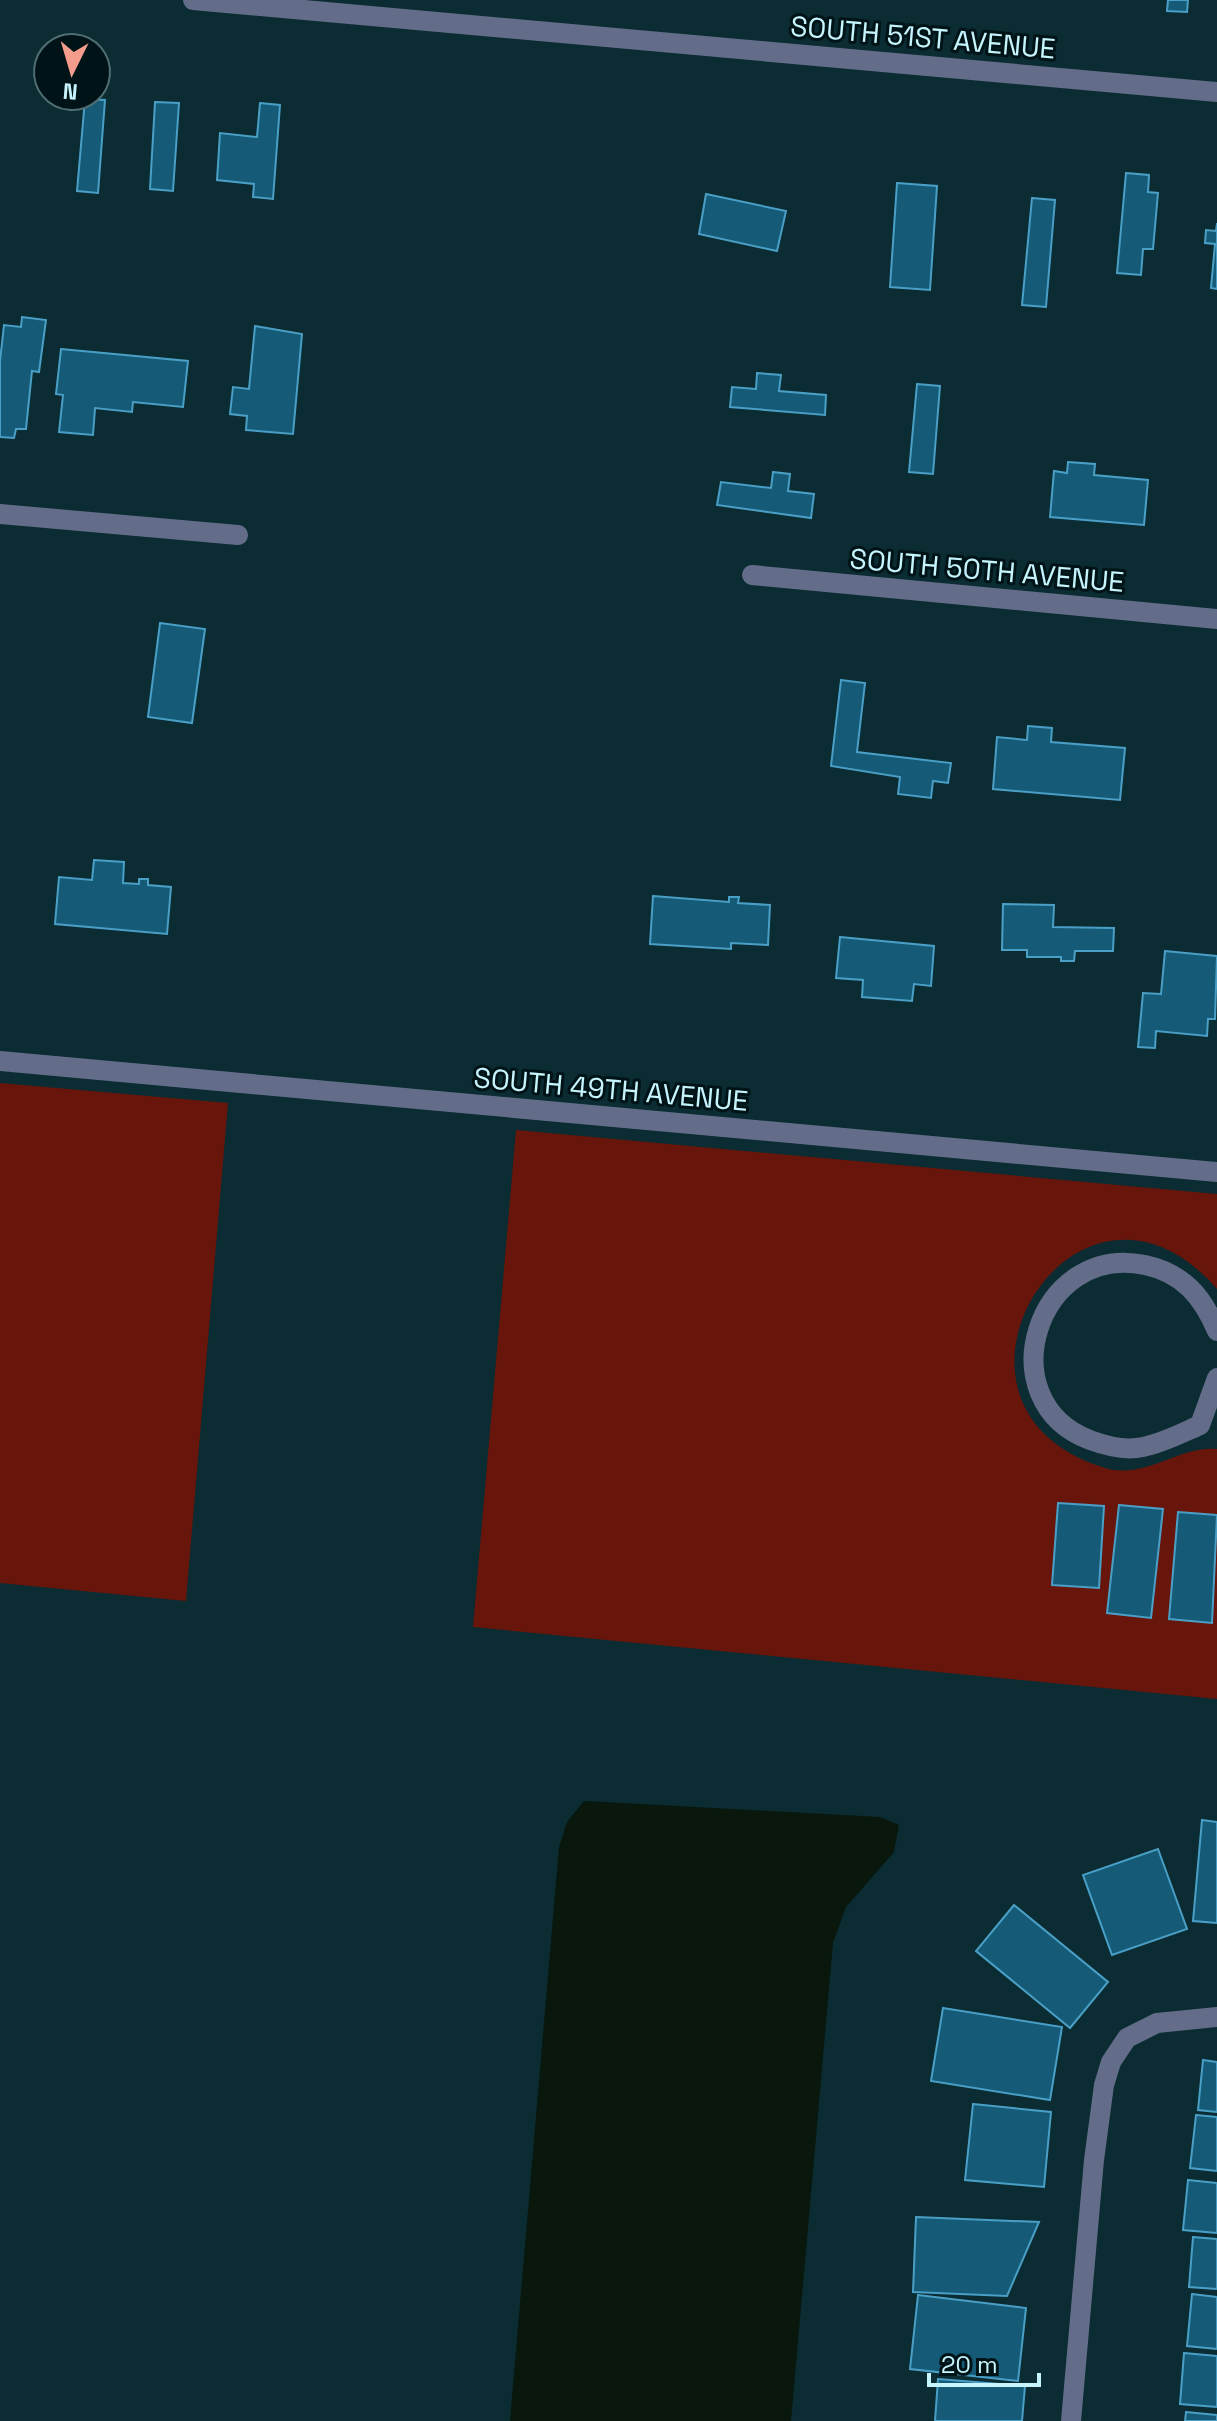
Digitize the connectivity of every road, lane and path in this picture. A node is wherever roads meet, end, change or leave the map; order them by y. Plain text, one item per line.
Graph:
1 (193, 0) edge
2 (1217, 92) edge
3 (0, 514) edge
4 (238, 535) dead end
5 (752, 575) dead end
6 (1217, 619) edge
7 (0, 1061) edge
8 (1217, 1172) edge
9 (1217, 1331) edge
10 (1217, 1378) edge
11 (1208, 1426) edge
12 (1217, 2017) edge
13 (1071, 2421) edge

1 - 2 street, SOUTH 51ST AVENUE
3 - 4 street
5 - 6 street, SOUTH 50TH AVENUE
7 - 8 street, SOUTH 49TH AVENUE
9 - 11 street
10 - 11 street
12 - 13 street

